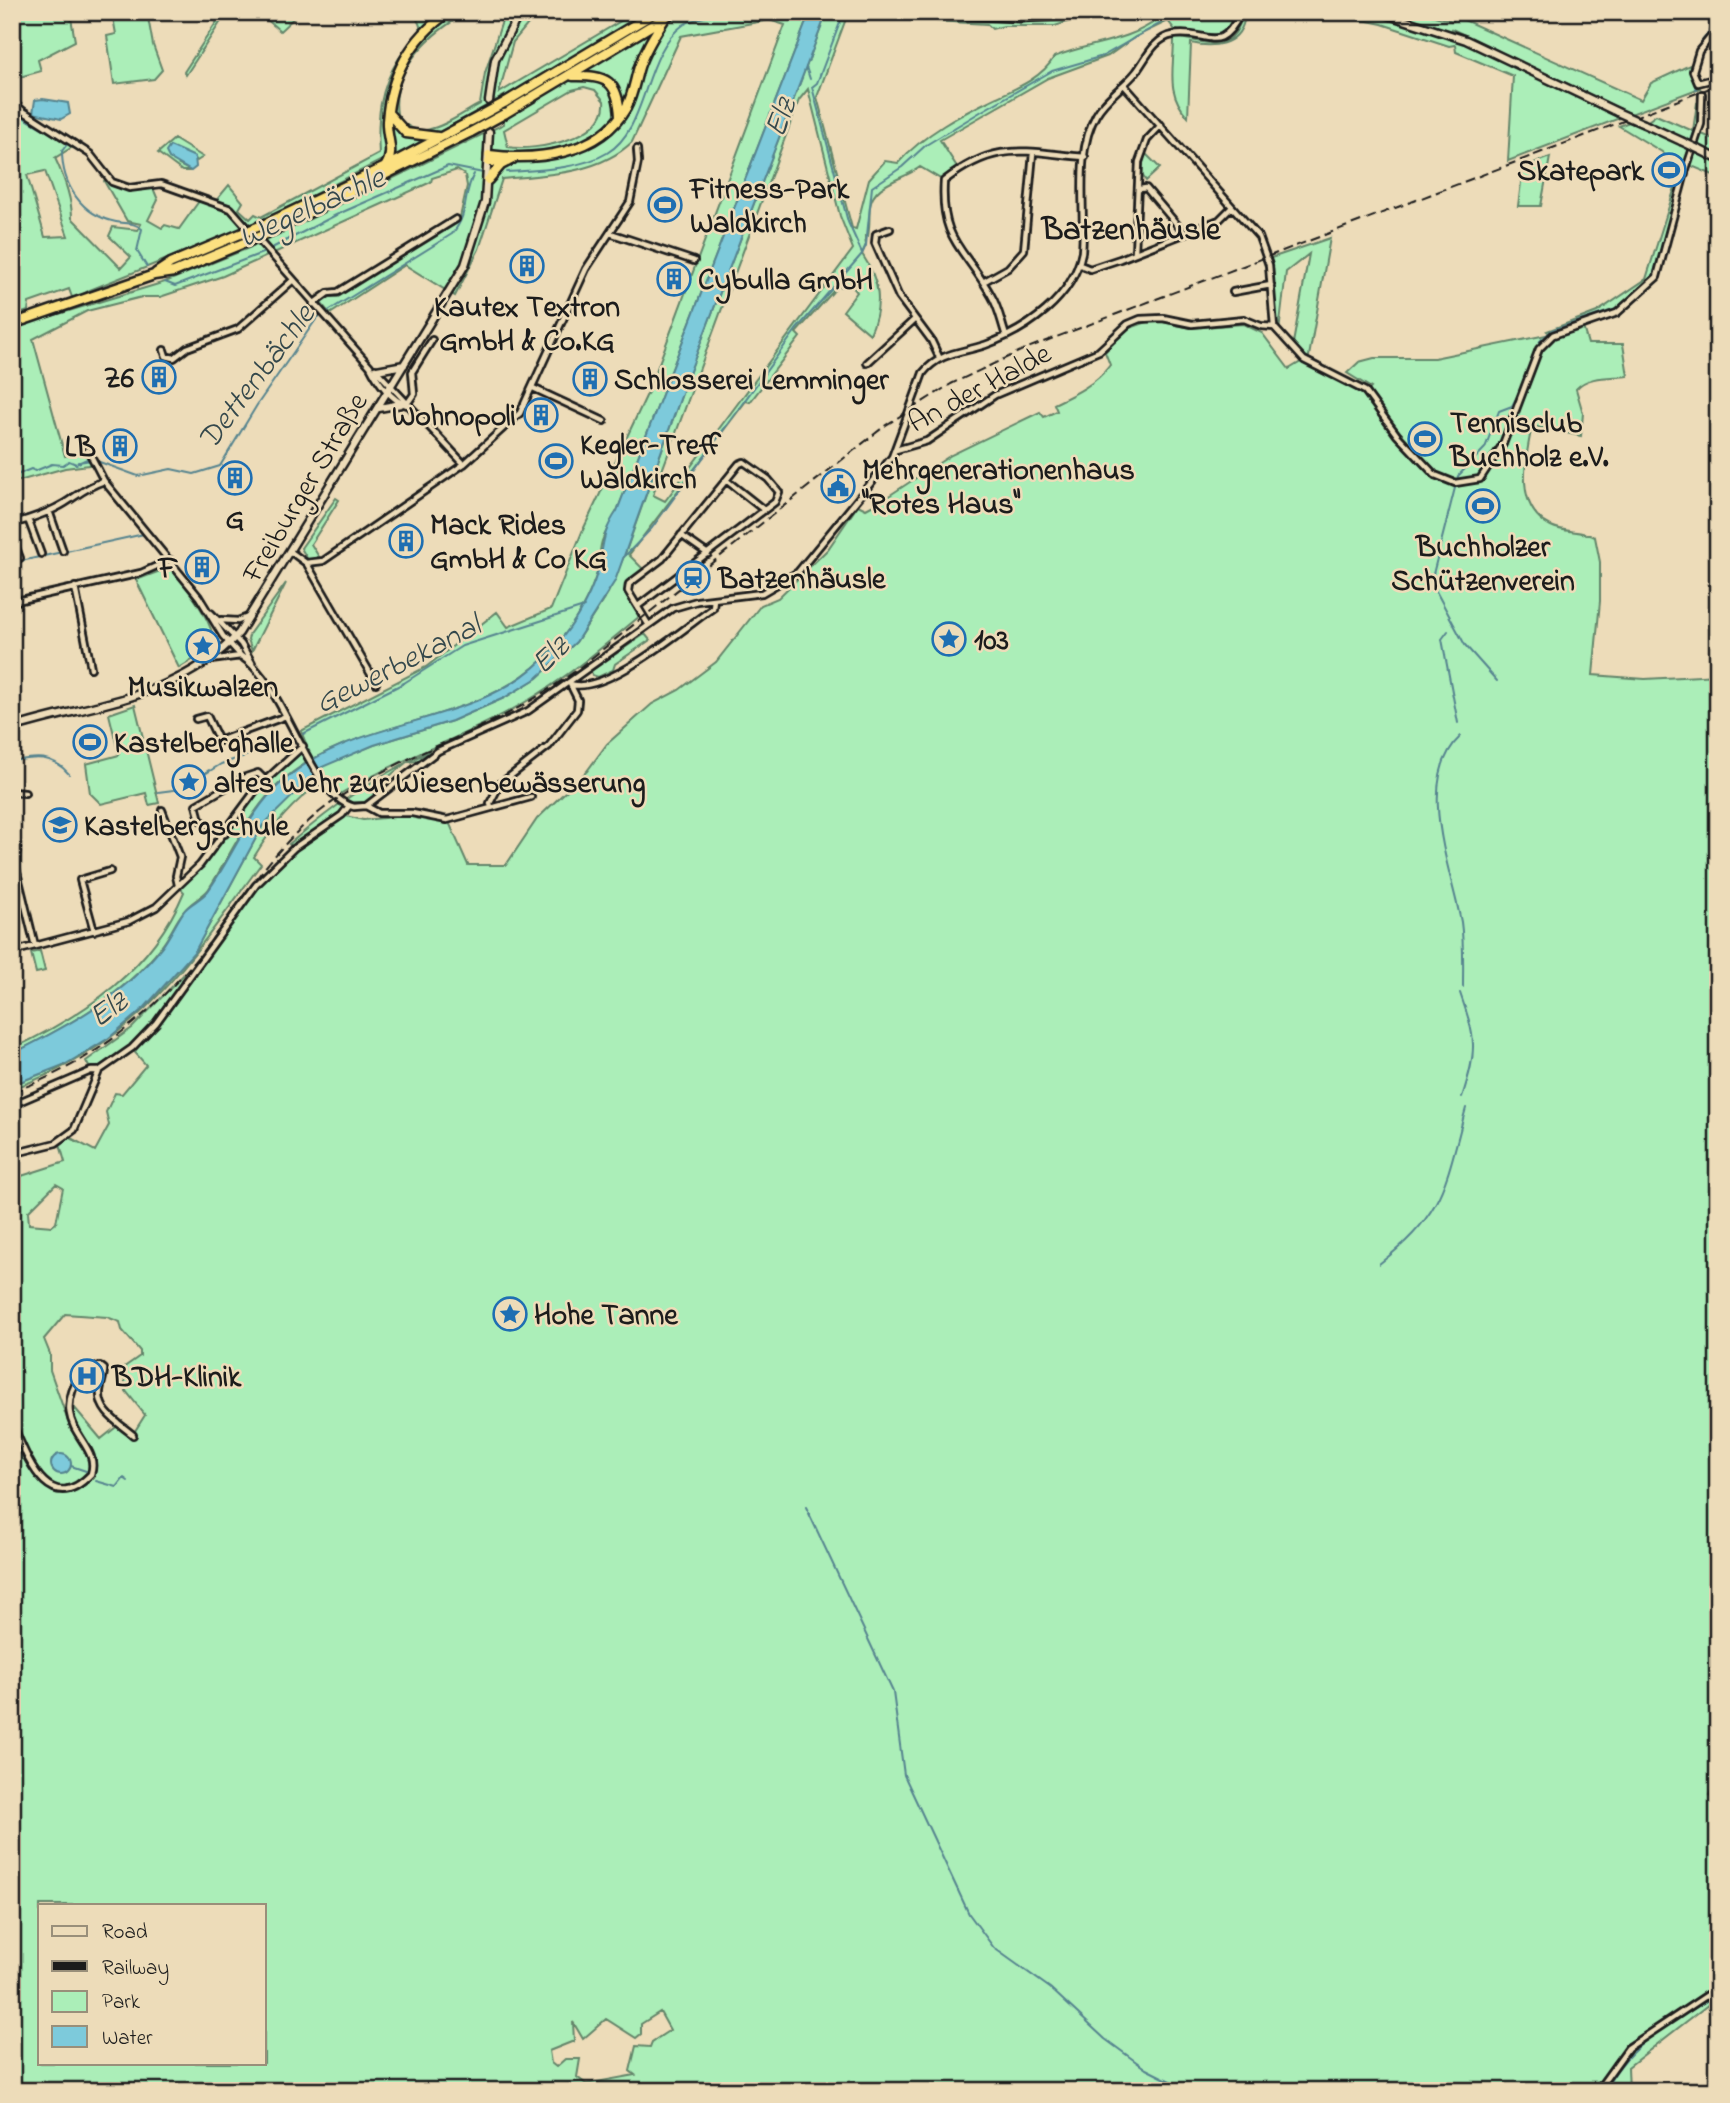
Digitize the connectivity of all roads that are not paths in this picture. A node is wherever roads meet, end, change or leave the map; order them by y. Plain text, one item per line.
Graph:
1 (449, 12) edge
2 (508, 12) edge
3 (656, 12) edge
4 (674, 12) edge
5 (904, 12) edge
6 (1144, 12) edge
7 (1379, 12) edge
8 (1241, 13) edge
9 (1229, 14) edge
10 (518, 16) edge
11 (665, 18) junction
12 (1235, 24) junction
13 (1718, 27) edge
14 (570, 76) junction
15 (1718, 78) edge
16 (1124, 85) junction
17 (1702, 94) dead end
18 (12, 101) edge
19 (489, 101) dead end
20 (388, 114) junction
21 (620, 116) junction
22 (1161, 125) junction
23 (489, 132) dead end
24 (441, 138) junction
25 (637, 149) dead end
26 (1033, 153) junction
27 (1085, 157) junction
28 (489, 158) junction
29 (1718, 159) edge
30 (510, 160) junction
31 (385, 167) junction
32 (488, 180) junction
33 (1139, 189) junction
34 (1233, 207) junction
35 (456, 219) dead end
36 (267, 228) junction
37 (890, 229) dead end
38 (610, 233) junction
39 (1185, 234) junction
40 (1135, 252) junction
41 (694, 261) dead end
42 (1080, 265) junction
43 (292, 281) junction
44 (983, 282) junction
45 (1271, 285) junction
46 (1233, 292) dead end
47 (313, 304) junction
48 (914, 320) junction
49 (12, 324) edge
50 (1274, 327) junction
51 (1006, 336) junction
52 (432, 340) dead end
53 (164, 350) dead end
54 (939, 357) junction
55 (867, 363) dead end
56 (404, 366) junction
57 (374, 369) junction
58 (391, 388) junction
59 (533, 388) junction
60 (404, 404) junction
61 (379, 408) junction
62 (604, 421) dead end
63 (88, 450) dead end
64 (896, 450) junction
65 (464, 464) junction
66 (726, 480) junction
67 (104, 481) junction
68 (49, 510) junction
69 (764, 510) junction
70 (28, 519) junction
71 (12, 524) edge
72 (681, 536) junction
73 (12, 537) edge
74 (63, 551) dead end
75 (291, 552) junction
76 (41, 554) dead end
77 (708, 555) junction
78 (20, 558) dead end
79 (170, 560) junction
80 (306, 563) junction
81 (75, 587) junction
82 (714, 599) junction
83 (12, 602) edge
84 (638, 606) junction
85 (211, 613) junction
86 (252, 615) junction
87 (221, 620) junction
88 (648, 624) junction
89 (232, 640) junction
90 (242, 656) junction
91 (211, 660) junction
92 (253, 664) junction
93 (92, 668) dead end
94 (376, 683) dead end
95 (570, 684) junction
96 (286, 716) junction
97 (196, 719) dead end
98 (12, 728) edge
99 (305, 748) junction
100 (265, 780) junction
101 (12, 792) edge
102 (24, 793) dead end
103 (531, 797) dead end
104 (349, 806) junction
105 (366, 806) junction
106 (491, 807) junction
107 (162, 810) dead end
108 (12, 830) edge
109 (225, 834) junction
110 (13, 864) edge
111 (110, 871) dead end
112 (178, 886) junction
113 (94, 930) junction
114 (35, 946) junction
115 (12, 952) edge
116 (99, 1071) junction
117 (12, 1105) edge
118 (12, 1154) edge
119 (12, 1423) edge
120 (133, 1435) dead end
121 (1718, 1988) edge
122 (1597, 2091) edge

1 - 20 highway
2 - 10 highway
3 - 24 highway, bridge
4 - 11 highway
5 - 6 street
7 - 29 street, bridge
8 - 9 street
8 - 12 street
9 - 12 street
10 - 19 street
11 - 14 highway
11 - 21 highway
12 - 16 street
13 - 15 street
14 - 21 highway
14 - 36 highway, bridge
16 - 22 street
16 - 27 street
17 - 50 street
18 - 43 street
20 - 24 highway
20 - 31 highway
21 - 30 highway
22 - 33 street
22 - 34 street
23 - 28 street, Freiburger Straße
24 - 31 highway
25 - 38 street
26 - 27 street
26 - 44 street
26 - 44 street
27 - 42 street
28 - 30 highway
28 - 32 street, Freiburger Straße
30 - 32 highway
31 - 36 highway
32 - 56 street, Freiburger Straße
33 - 39 street
33 - 40 street
34 - 39 street
34 - 45 street
35 - 47 street
36 - 49 highway, bridge
37 - 48 street
38 - 41 street
38 - 59 street
39 - 40 street
40 - 42 street
42 - 51 street
43 - 47 street
43 - 53 street
44 - 51 street
45 - 46 street
45 - 50 street
47 - 57 street
48 - 54 street
48 - 55 street
50 - 64 street, An der Halde
51 - 54 street
52 - 60 street
54 - 64 street
56 - 57 street
56 - 58 street, Freiburger Straße
57 - 58 street
58 - 60 street
58 - 61 street, Freiburger Straße
59 - 62 street
59 - 65 street
60 - 61 street
60 - 65 street
61 - 75 street, Freiburger Straße
63 - 67 street
64 - 82 street
65 - 80 street
66 - 69 street
66 - 69 street
66 - 72 street
67 - 68 street
67 - 79 street
68 - 70 street
68 - 74 street
69 - 77 street
70 - 71 street
70 - 76 street
72 - 77 street
72 - 84 street
73 - 78 street
75 - 80 street
75 - 86 street, Freiburger Straße
77 - 84 street
79 - 81 street
79 - 85 street
80 - 94 street
81 - 83 street
81 - 93 street
82 - 88 street
82 - 95 street
84 - 88 street
85 - 87 street
85 - 89 street
86 - 87 street
86 - 89 street, Freiburger Straße
87 - 89 street
88 - 95 street
89 - 90 street
89 - 91 street, Freiburger Straße
89 - 92 street
90 - 91 street
90 - 92 street
91 - 98 street, Freiburger Straße
92 - 96 street
95 - 105 street
95 - 106 street
96 - 97 street
96 - 99 street
99 - 100 street
99 - 104 street
100 - 109 street
100 - 109 street
101 - 102 street
103 - 106 street
104 - 105 street
104 - 116 street
105 - 106 street
107 - 112 street
108 - 110 street
109 - 112 street
110 - 114 street
111 - 113 street
112 - 113 street
113 - 114 street
114 - 115 street
116 - 117 street
116 - 118 street
119 - 120 street
121 - 122 street

